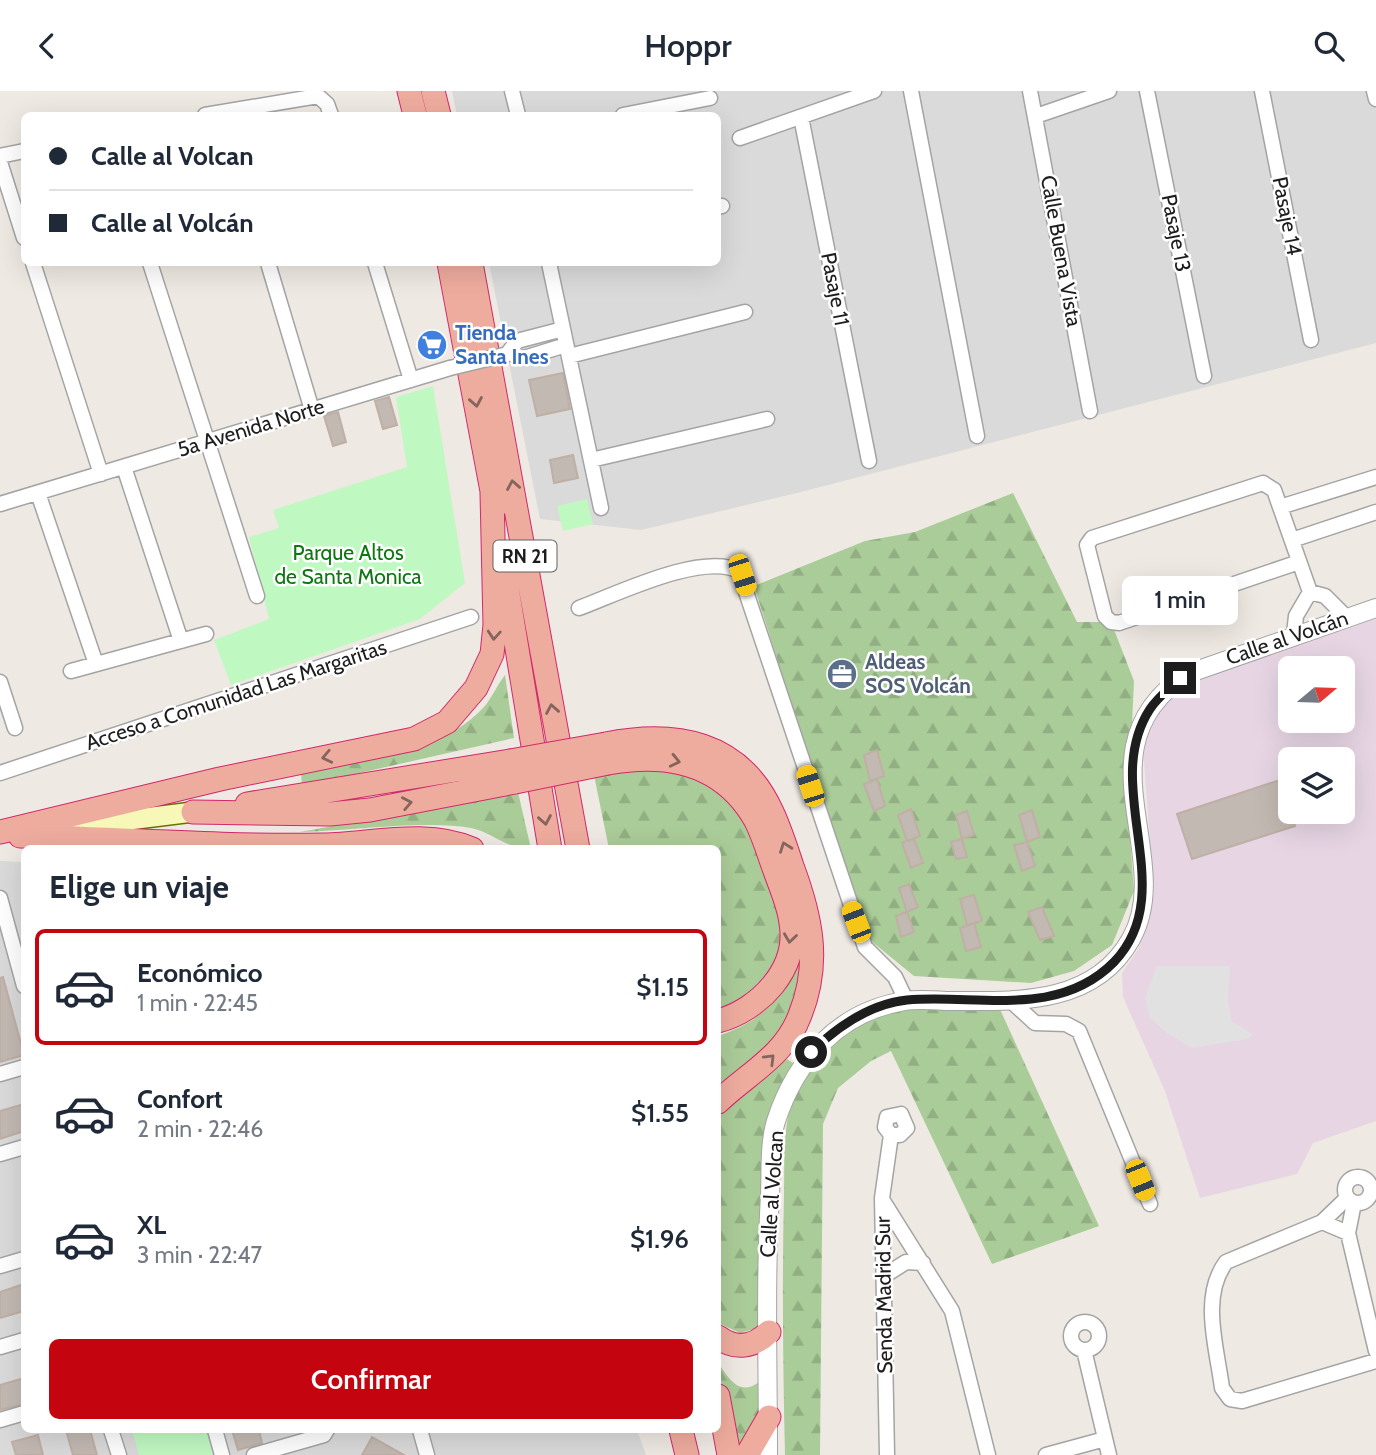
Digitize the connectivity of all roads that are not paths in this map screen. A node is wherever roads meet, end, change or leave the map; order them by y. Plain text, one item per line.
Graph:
1 (409, 91) edge
2 (433, 91) edge
3 (512, 91) edge
4 (874, 91) edge
5 (911, 91) edge
6 (1030, 91) edge
7 (1109, 91) edge
8 (1147, 91) edge
9 (1262, 91) edge
10 (1374, 91) edge
11 (710, 98) dead end
12 (1376, 99) edge
13 (234, 112) edge
14 (330, 112) edge
15 (414, 112) edge
16 (438, 112) edge
17 (517, 112) edge
18 (638, 112) edge
19 (1036, 116) junction
20 (801, 117) junction
21 (740, 138) dead end
22 (21, 152) edge
23 (0, 159) edge
24 (21, 228) edge
25 (34, 266) edge
26 (151, 266) edge
27 (269, 266) edge
28 (376, 266) edge
29 (450, 266) edge
30 (472, 266) edge
31 (551, 266) edge
32 (745, 312) dead end
33 (563, 329) junction
34 (1311, 340) dead end
35 (568, 351) junction
36 (506, 354) junction
37 (1204, 376) dead end
38 (411, 380) junction
39 (312, 410) junction
40 (1090, 411) dead end
41 (767, 419) dead end
42 (977, 436) dead end
43 (206, 442) junction
44 (591, 460) junction
45 (869, 461) dead end
46 (124, 467) junction
47 (101, 474) junction
48 (1376, 477) edge
49 (38, 493) junction
50 (492, 493) junction
51 (0, 504) edge
52 (1280, 507) junction
53 (601, 508) dead end
54 (1376, 512) edge
55 (1292, 540) junction
56 (1299, 562) junction
57 (1310, 592) junction
58 (257, 596) dead end
59 (579, 608) dead end
60 (1376, 608) edge
61 (471, 617) dead end
62 (1346, 617) junction
63 (206, 634) dead end
64 (1294, 634) junction
65 (181, 641) junction
66 (96, 664) junction
67 (71, 671) dead end
68 (0, 682) edge
69 (15, 728) dead end
70 (607, 753) junction
71 (0, 773) edge
72 (193, 812) joint
73 (3, 835) edge
74 (324, 845) edge
75 (324, 845) edge
76 (460, 845) edge
77 (549, 845) edge
78 (577, 845) edge
79 (0, 898) edge
80 (8, 927) junction
81 (21, 928) edge
82 (21, 975) edge
83 (906, 1000) junction
84 (1011, 1001) junction
85 (721, 1020) edge
86 (21, 1068) edge
87 (0, 1074) edge
88 (721, 1100) edge
89 (891, 1135) dead end
90 (21, 1148) edge
91 (0, 1154) edge
92 (882, 1198) junction
93 (1150, 1204) dead end
94 (1322, 1222) junction
95 (1348, 1233) junction
96 (21, 1260) edge
97 (923, 1263) junction
98 (0, 1266) edge
99 (884, 1276) junction
100 (769, 1332) junction
101 (721, 1339) edge
102 (21, 1341) edge
103 (0, 1347) edge
104 (1084, 1350) dead end
105 (1376, 1351) edge
106 (1376, 1361) edge
107 (721, 1412) edge
108 (21, 1414) edge
109 (769, 1417) joint
110 (0, 1420) edge
111 (112, 1433) edge
112 (216, 1433) edge
113 (325, 1433) edge
114 (422, 1433) edge
115 (682, 1433) edge
116 (710, 1433) edge
117 (1105, 1439) junction
118 (759, 1451) edge
119 (118, 1455) edge
120 (222, 1455) edge
121 (254, 1455) edge
122 (427, 1455) edge
123 (687, 1455) edge
124 (715, 1455) edge
125 (729, 1455) edge
126 (887, 1455) edge
127 (988, 1455) edge
128 (1046, 1455) edge
129 (1109, 1455) edge

1 - 15 highway
2 - 16 highway
3 - 17 street
4 - 20 street
5 - 42 street
6 - 19 street, Calle Buena Vista
7 - 19 street
8 - 37 street, Pasaje 13
9 - 34 street, Pasaje 14
10 - 12 street
11 - 18 street
13 - 14 street
19 - 40 street, Calle Buena Vista
20 - 21 street
20 - 45 street, Pasaje 11
22 - 23 street
23 - 24 street
25 - 47 street
26 - 43 street
27 - 39 street
28 - 38 street
29 -> 50 highway, RN 21
78 -> 30 highway, RN 21
31 - 33 street
32 - 35 street, 5a Avenida Norte
33 - 35 street
33 - 36 street, 5a Avenida Norte
35 - 36 street, 5a Avenida Norte
35 - 44 street
36 - 38 street, 5a Avenida Norte, bridge
38 - 39 street, 5a Avenida Norte
39 - 43 street, 5a Avenida Norte
41 - 44 street
43 - 46 street, 5a Avenida Norte
43 - 58 street
44 - 53 street
46 - 47 street, 5a Avenida Norte
46 - 65 street
47 - 49 street, 5a Avenida Norte
48 - 52 street
49 - 51 street, 5a Avenida Norte
49 - 66 street
50 -> 73 highway
50 -> 77 highway, RN 21
52 - 55 street
52 - 56 street
54 - 55 street
55 - 56 street
56 - 57 street
57 - 62 street
57 - 64 street
59 - 83 street
60 - 62 street, Calle al Volcán
61 - 71 street, Acceso a Comunidad Las Margaritas
62 - 64 street, Calle al Volcán
63 - 65 street
64 - 84 street, Calle al Volcán
65 - 66 street
66 - 67 street
68 - 69 street
70 - 72 highway, bridge
70 -> 85 highway
88 -> 70 highway
72 - 73 main road
73 - 74 highway
75 - 76 highway
79 - 80 street
80 - 81 street
80 - 82 street
83 - 84 street, Calle al Volcán
83 - 100 street, Calle al Volcan
84 - 93 street
86 - 87 street
89 - 92 street, Senda Madrid Sur
90 - 91 street
92 - 97 street
92 - 99 street, Senda Madrid Sur
94 - 95 street
94 - 95 street
94 - 106 street
95 - 105 street
96 - 98 street
97 - 99 street
97 - 127 street
99 - 126 street, Senda Madrid Sur
100 - 101 highway
100 - 109 street, Calle al Volcan
102 - 103 street
104 - 117 street
107 - 125 highway
108 - 110 street
109 - 118 highway
111 - 119 street
112 - 120 street
113 - 121 street
114 - 122 street
115 - 123 highway
116 - 124 highway
117 - 128 street
117 - 129 street

